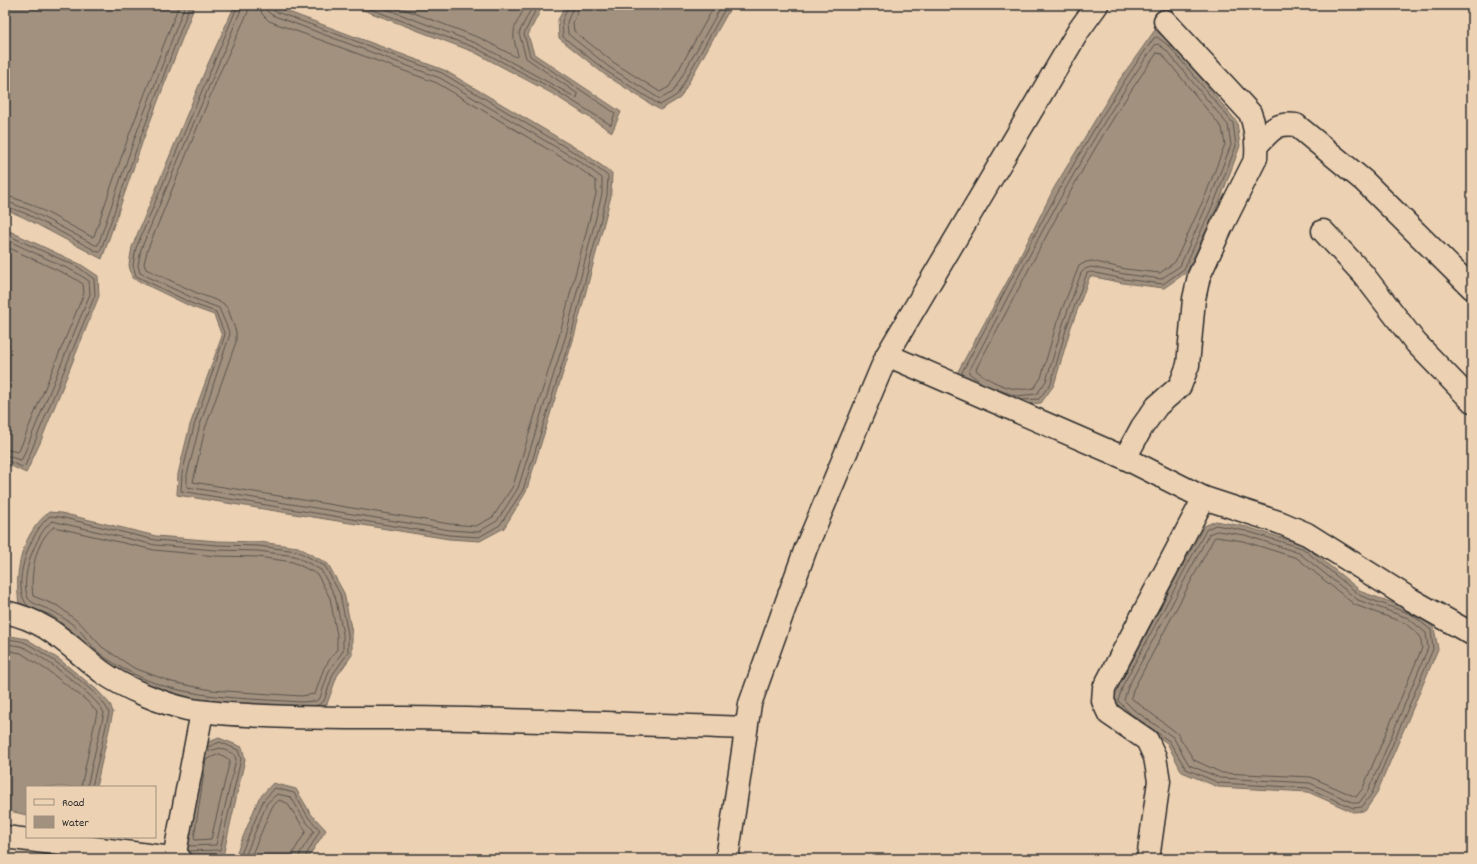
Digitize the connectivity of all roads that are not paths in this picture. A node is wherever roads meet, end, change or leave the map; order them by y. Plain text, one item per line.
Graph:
1 (1097, 5) edge
2 (1165, 22) dead end
3 (1257, 145) junction
4 (1323, 231) dead end
5 (1472, 288) edge
6 (887, 355) junction
7 (1472, 401) edge
8 (1125, 458) junction
9 (1204, 498) junction
10 (5, 612) edge
11 (1472, 634) edge
12 (202, 712) junction
13 (746, 728) junction
14 (5, 837) edge
15 (177, 858) edge
16 (727, 859) edge
17 (1148, 859) edge

1 - 6 street
2 - 3 street
3 - 5 street
3 - 8 street
4 - 7 street
6 - 8 street
6 - 13 street
8 - 9 street
9 - 11 street
9 - 17 street
10 - 12 street
12 - 13 street
12 - 15 street
13 - 16 street
14 - 15 street

